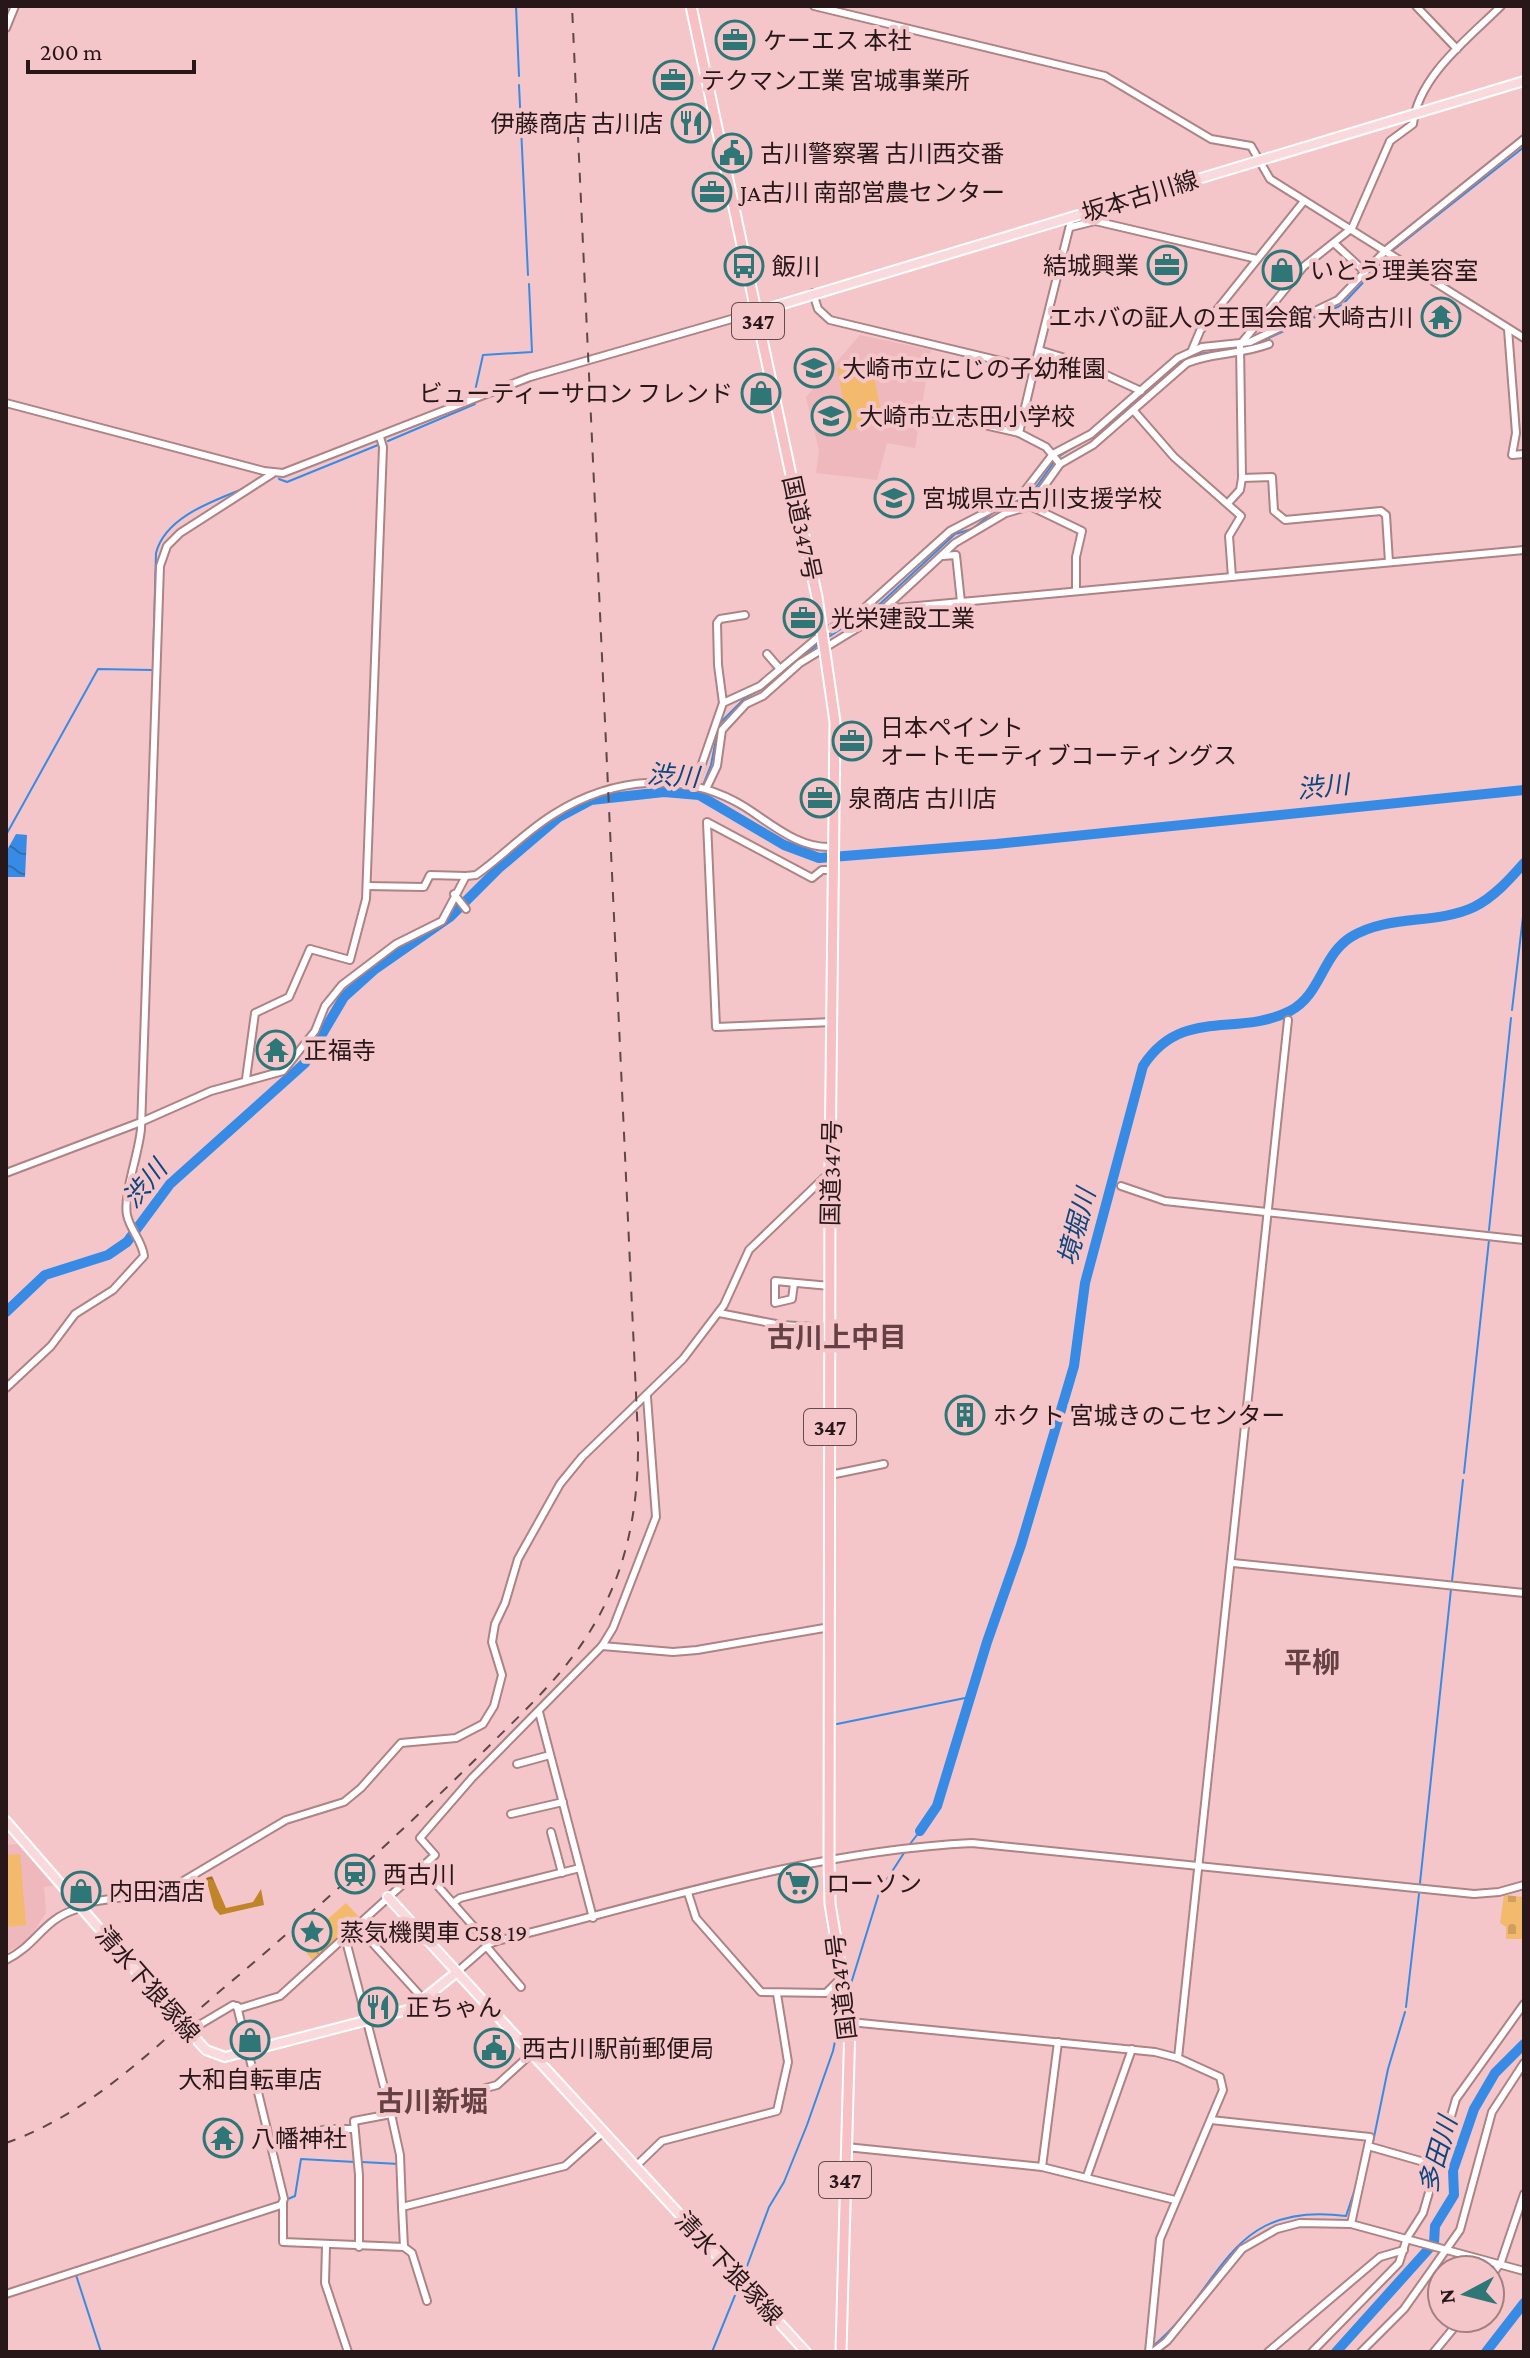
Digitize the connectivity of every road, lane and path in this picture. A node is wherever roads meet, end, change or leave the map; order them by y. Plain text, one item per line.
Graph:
1 (15, 6) edge
2 (691, 6) edge
3 (814, 6) edge
4 (1416, 6) edge
5 (1501, 6) edge
6 (6, 28) edge
7 (1457, 49) junction
8 (1524, 81) edge
9 (1414, 115) junction
10 (1524, 139) edge
11 (1260, 161) junction
12 (1304, 201) junction
13 (1070, 222) junction
14 (1352, 228) junction
15 (1335, 244) junction
16 (1389, 252) junction
17 (1257, 259) junction
18 (1364, 271) junction
19 (813, 293) junction
20 (756, 312) junction
21 (1508, 329) junction
22 (1524, 338) edge
23 (1269, 344) dead end
24 (1039, 350) junction
25 (1192, 350) junction
26 (1240, 350) junction
27 (1034, 369) junction
28 (1143, 395) junction
29 (6, 403) edge
30 (1134, 411) junction
31 (927, 412) dead end
32 (1019, 433) junction
33 (380, 437) junction
34 (1524, 454) edge
35 (1057, 459) junction
36 (272, 474) junction
37 (1242, 478) junction
38 (1229, 502) junction
39 (1030, 506) junction
40 (1524, 550) edge
41 (942, 556) junction
42 (1389, 562) junction
43 (1232, 577) junction
44 (1076, 591) junction
45 (961, 602) junction
46 (885, 609) junction
47 (745, 615) dead end
48 (825, 641) junction
49 (767, 654) dead end
50 (780, 669) junction
51 (723, 703) junction
52 (701, 785) junction
53 (833, 849) junction
54 (833, 868) junction
55 (466, 876) junction
56 (367, 886) junction
57 (454, 894) junction
58 (466, 909) dead end
59 (1288, 1020) dead end
60 (833, 1022) junction
61 (246, 1079) junction
62 (141, 1122) junction
63 (830, 1172) junction
64 (6, 1173) edge
65 (1121, 1186) dead end
66 (1269, 1212) junction
67 (1524, 1240) edge
68 (794, 1283) junction
69 (830, 1286) junction
70 (719, 1313) junction
71 (829, 1328) junction
72 (6, 1388) edge
73 (647, 1397) junction
74 (884, 1464) dead end
75 (830, 1475) junction
76 (1233, 1563) junction
77 (1524, 1593) edge
78 (830, 1627) junction
79 (602, 1646) junction
80 (539, 1712) junction
81 (550, 1755) junction
82 (517, 1764) dead end
83 (563, 1802) junction
84 (511, 1814) dead end
85 (6, 1821) edge
86 (551, 1832) dead end
87 (829, 1860) junction
88 (421, 1867) junction
89 (580, 1868) junction
90 (1201, 1868) junction
91 (562, 1873) junction
92 (1524, 1885) edge
93 (688, 1893) junction
94 (388, 1897) junction
95 (453, 1903) junction
96 (78, 1904) junction
97 (593, 1918) junction
98 (357, 1926) junction
99 (345, 1937) junction
100 (488, 1945) junction
101 (6, 1960) edge
102 (457, 1972) junction
103 (842, 1977) junction
104 (521, 1987) dead end
105 (777, 1994) junction
106 (425, 2001) junction
107 (1524, 2004) edge
108 (237, 2006) junction
109 (366, 2021) junction
110 (850, 2022) junction
111 (189, 2031) junction
112 (1058, 2042) junction
113 (1132, 2049) junction
114 (246, 2052) junction
115 (531, 2054) junction
116 (1178, 2058) junction
117 (1524, 2063) edge
118 (391, 2114) junction
119 (1211, 2120) junction
120 (352, 2129) junction
121 (603, 2132) junction
122 (270, 2142) junction
123 (1368, 2146) junction
124 (846, 2147) junction
125 (1438, 2166) junction
126 (635, 2167) junction
127 (1042, 2167) junction
128 (1087, 2176) junction
129 (1524, 2194) edge
130 (1175, 2200) junction
131 (283, 2202) junction
132 (402, 2207) junction
133 (1351, 2224) junction
134 (1409, 2238) junction
135 (326, 2246) junction
136 (359, 2247) junction
137 (404, 2247) junction
138 (1444, 2247) junction
139 (1404, 2250) junction
140 (1471, 2254) edge
141 (1504, 2254) edge
142 (6, 2294) edge
143 (427, 2301) dead end
144 (1449, 2334) edge
145 (1150, 2350) edge
146 (348, 2352) edge
147 (806, 2352) edge
148 (841, 2352) edge
149 (1268, 2352) edge
150 (1312, 2352) edge
151 (1361, 2352) edge
152 (1434, 2352) edge

1 - 6 street
2 - 20 highway, 国道347号 / 347
3 - 11 street
4 - 7 street
5 - 7 street
7 - 9 street
8 - 9 main road, 坂本古川線
9 - 11 main road, 坂本古川線
9 - 14 street
10 - 16 street
11 - 12 street
11 - 13 main road, 坂本古川線
12 - 14 street
12 - 17 street
13 - 17 street
13 - 19 main road, 坂本古川線
13 - 24 street
14 - 15 street
14 - 16 street
15 - 18 street
15 - 26 street
16 - 18 street
16 - 21 street
17 - 25 street
18 - 26 street
19 - 20 main road, 坂本古川線
19 - 27 street
20 - 33 street
20 - 48 highway, 国道347号 / 347
21 - 22 street
21 - 34 street
23 - 26 street
24 - 27 street
24 - 28 street
25 - 26 street
25 - 28 street
26 - 28 street
26 - 37 street
27 - 32 street
28 - 30 street
28 - 35 street
29 - 36 street
30 - 35 street
30 - 38 street
31 - 32 street
32 - 35 street
33 - 36 street
33 - 56 street
35 - 39 street
35 - 48 street
36 - 62 street
37 - 38 street
37 - 42 street
38 - 43 street
39 - 41 street
39 - 44 street
40 - 42 street
41 - 45 street
41 - 46 street
42 - 43 street
43 - 44 street
44 - 45 street
45 - 46 street
46 - 48 street
47 - 51 street
48 - 50 street
48 - 52 street
48 - 53 highway, 国道347号 / 347
49 - 50 street
50 - 51 street
51 - 52 street
52 - 53 street
52 - 55 street
53 - 54 highway, 国道347号 / 347
54 - 60 highway, 国道347号 / 347
54 - 60 street
55 - 56 street
55 - 57 street
56 - 61 street
57 - 58 street
57 - 61 street
59 - 66 street
60 - 63 highway, 国道347号 / 347
61 - 62 street
62 - 64 street
62 - 72 street
63 - 69 highway, 国道347号 / 347
63 - 70 street
65 - 66 street
66 - 67 street
66 - 76 street
68 - 68 street
68 - 69 street
69 - 71 highway, 国道347号 / 347
70 - 71 street
70 - 73 street
71 - 75 highway, 国道347号 / 347
73 - 79 street
73 - 96 street
74 - 75 street
75 - 78 highway, 国道347号 / 347
76 - 77 street
76 - 90 street
78 - 79 street
78 - 87 highway, 国道347号 / 347
79 - 80 street
80 - 81 street
80 - 88 street
81 - 82 street
81 - 83 street
83 - 84 street
83 - 89 street
85 - 96 main road, 清水下狼塚線
86 - 91 street
87 - 90 street
87 - 93 street
87 - 103 highway, 国道347号 / 347
88 - 94 street
88 - 95 street
89 - 91 street
89 - 97 street
90 - 92 street
90 - 116 street
91 - 95 street
93 - 97 street
93 - 105 street
94 - 98 street
94 - 102 main road, 清水下狼塚線
95 - 100 street
96 - 101 street
96 - 111 main road, 清水下狼塚線
97 - 100 street
98 - 99 street
98 - 106 street
99 - 108 street
99 - 109 street
100 - 102 street
100 - 104 street
102 - 106 main road, 清水下狼塚線
102 - 115 main road, 清水下狼塚線
103 - 105 street
103 - 110 highway, 国道347号 / 347
105 - 126 street
106 - 109 main road, 清水下狼塚線
107 - 125 street
108 - 111 street
108 - 114 street
109 - 114 main road, 清水下狼塚線
109 - 118 street
110 - 112 street
110 - 124 highway, 国道347号 / 347
111 - 114 main road, 清水下狼塚線
112 - 113 street
112 - 127 street
113 - 116 street
113 - 128 street
114 - 122 street
115 - 118 street
115 - 121 main road, 清水下狼塚線
116 - 119 street
117 - 138 street
118 - 120 street
118 - 132 street
119 - 123 street
119 - 130 street
120 - 122 street
120 - 136 street
121 - 126 main road, 清水下狼塚線
121 - 132 street
122 - 131 street
123 - 125 street
123 - 133 street
124 - 127 street
124 - 148 highway, 国道347号 / 347
125 - 134 street
126 - 147 main road, 清水下狼塚線
127 - 128 street
128 - 130 street
129 - 141 street
130 - 145 street
131 - 135 street
131 - 142 street
132 - 137 street
133 - 134 street
133 - 145 street
134 - 138 street
134 - 139 street
135 - 136 street
135 - 146 street
136 - 137 street
137 - 143 street
138 - 140 street
138 - 151 street
139 - 149 street
139 - 150 street
144 - 152 street

